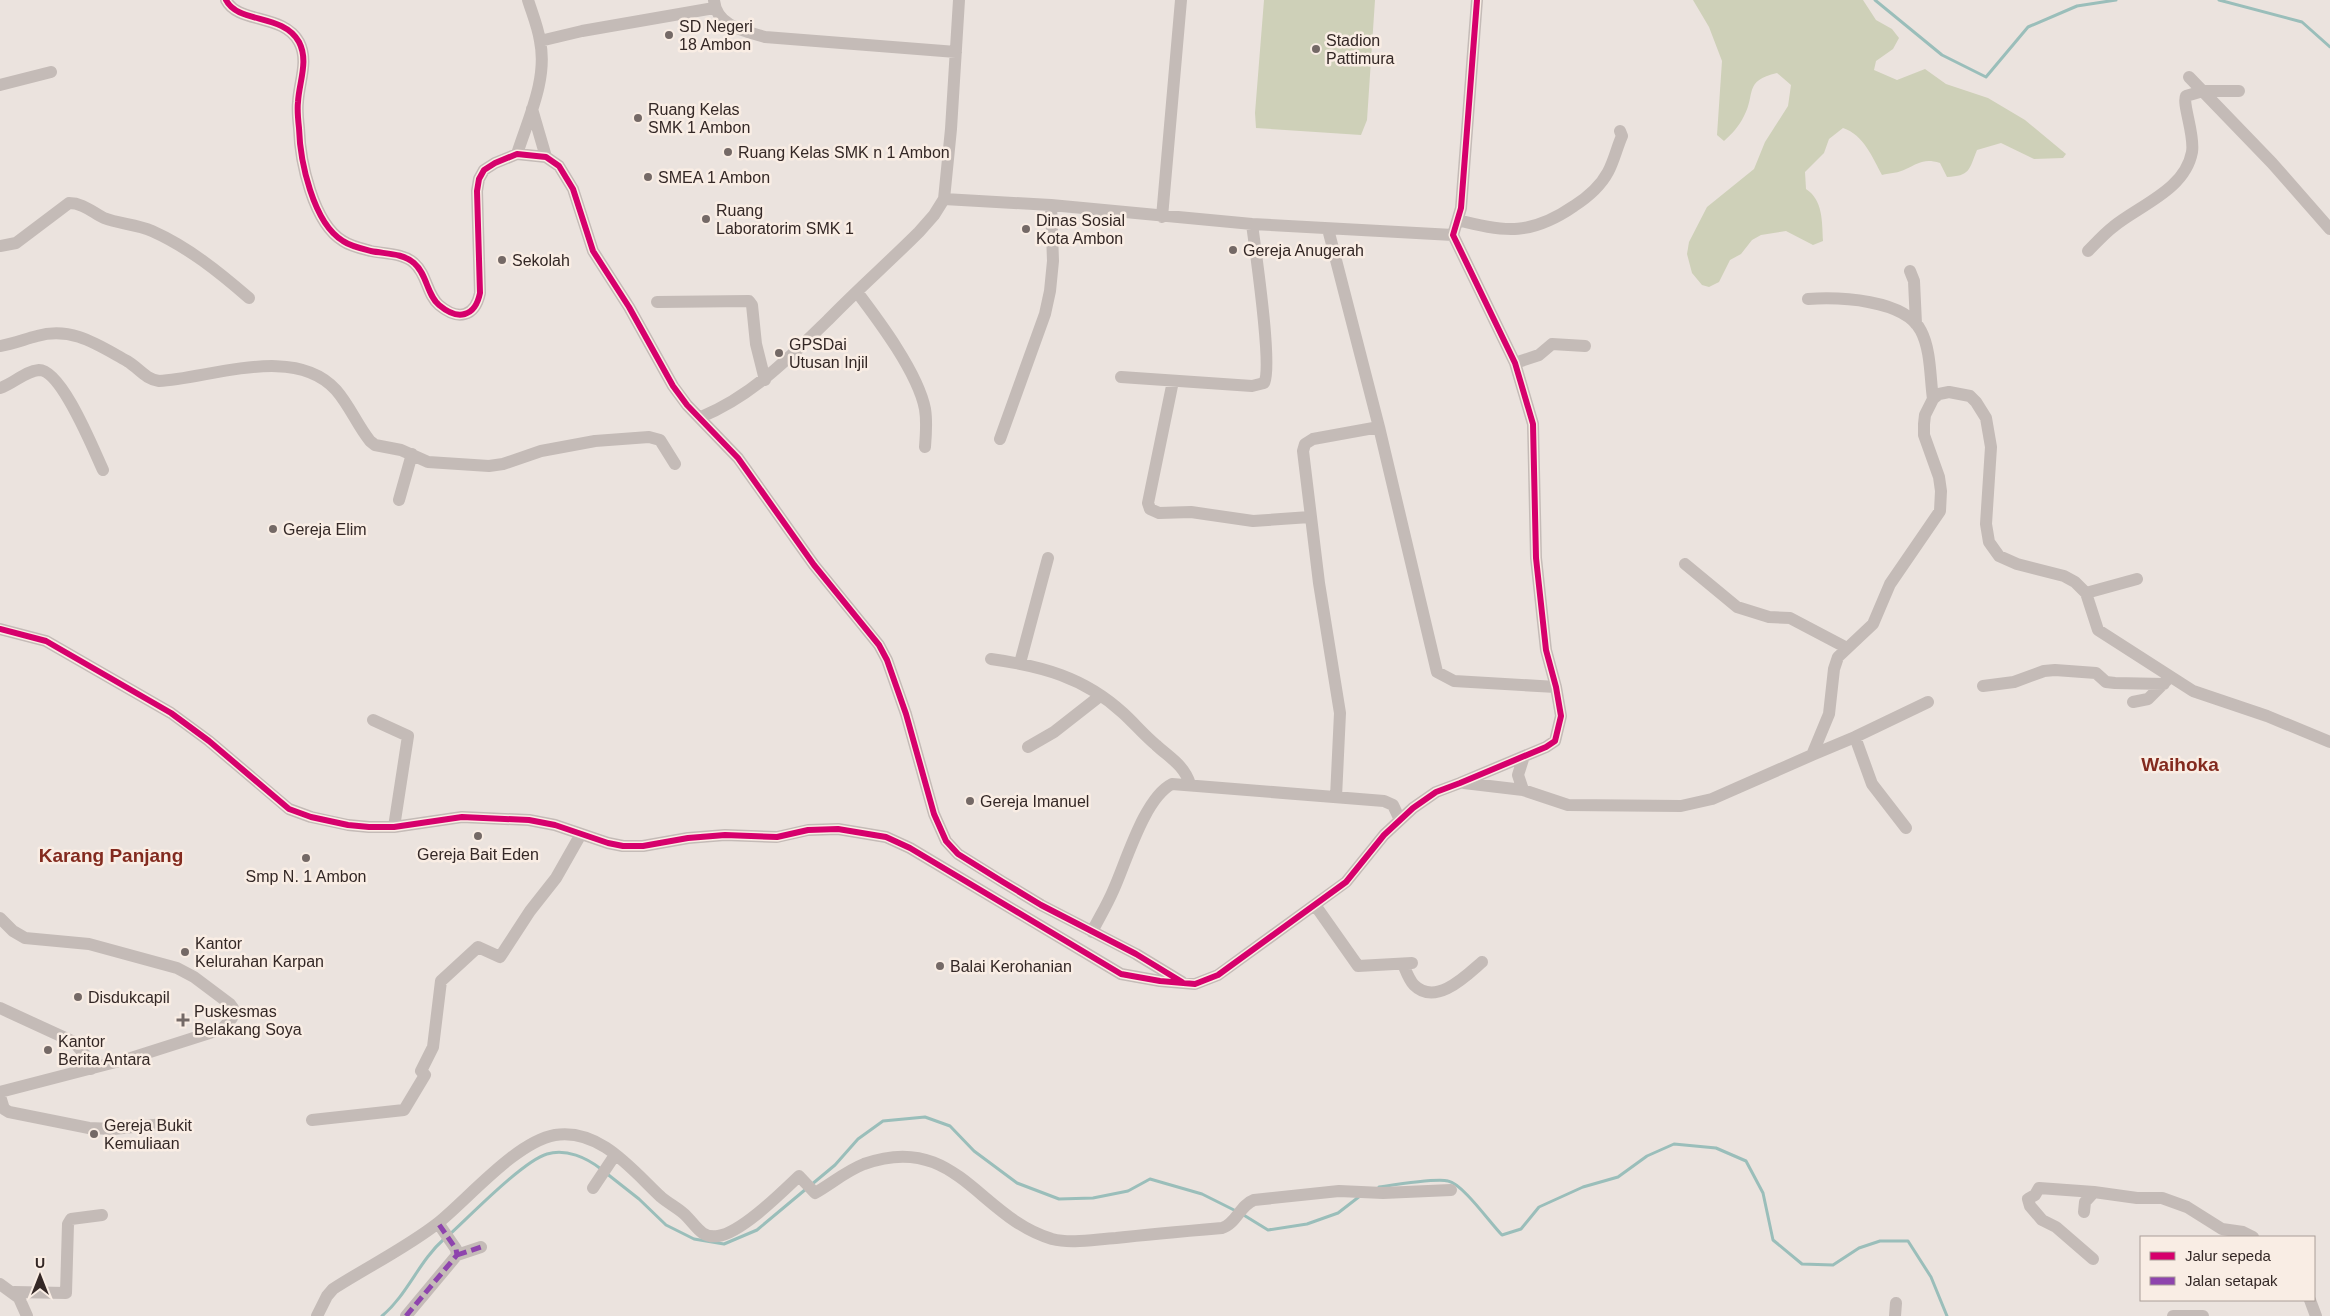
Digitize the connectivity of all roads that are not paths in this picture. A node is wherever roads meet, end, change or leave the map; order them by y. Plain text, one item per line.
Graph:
1 (226, 0) edge
2 (528, 0) edge
3 (959, 0) edge
4 (1182, 0) edge
5 (1477, 0) edge
6 (714, 4) edge
7 (540, 41) junction
8 (956, 52) junction
9 (51, 72) dead end
10 (2189, 77) dead end
11 (0, 85) edge
12 (2203, 91) junction
13 (2239, 91) dead end
14 (532, 109) junction
15 (1620, 131) dead end
16 (517, 154) junction
17 (546, 157) junction
18 (944, 199) junction
19 (1051, 204) junction
20 (1162, 216) junction
21 (1458, 220) junction
22 (1252, 224) junction
23 (1328, 229) junction
24 (2330, 229) edge
25 (1453, 235) junction
26 (0, 246) edge
27 (2088, 251) dead end
28 (1910, 271) dead end
29 (857, 292) junction
30 (249, 298) dead end
31 (1808, 299) dead end
32 (657, 302) dead end
33 (1916, 324) junction
34 (0, 346) edge
35 (1585, 346) dead end
36 (1514, 363) junction
37 (1121, 377) dead end
38 (765, 380) junction
39 (1173, 381) junction
40 (0, 388) edge
41 (1933, 399) junction
42 (701, 417) junction
43 (1380, 427) junction
44 (1000, 439) dead end
45 (925, 447) dead end
46 (412, 454) junction
47 (674, 464) dead end
48 (103, 470) dead end
49 (399, 500) dead end
50 (1310, 516) junction
51 (1048, 558) dead end
52 (1685, 564) dead end
53 (2138, 579) dead end
54 (2086, 593) junction
55 (0, 629) edge
56 (1847, 648) junction
57 (991, 658) dead end
58 (1020, 663) junction
59 (2167, 680) junction
60 (1983, 686) dead end
61 (1556, 687) junction
62 (1100, 696) junction
63 (1928, 702) dead end
64 (2133, 702) dead end
65 (373, 720) dead end
66 (1855, 737) junction
67 (2330, 742) edge
68 (1028, 747) dead end
69 (1812, 755) junction
70 (1524, 756) junction
71 (1190, 784) junction
72 (1460, 784) junction
73 (1523, 790) junction
74 (1336, 797) junction
75 (1400, 820) junction
76 (394, 827) junction
77 (1906, 828) dead end
78 (581, 834) junction
79 (1315, 904) junction
80 (0, 918) edge
81 (1092, 932) junction
82 (1482, 962) dead end
83 (1184, 984) junction
84 (0, 1008) edge
85 (91, 1068) junction
86 (0, 1092) edge
87 (0, 1096) edge
88 (312, 1120) dead end
89 (164, 1124) dead end
90 (615, 1155) junction
91 (600, 1179) dead end
92 (1450, 1190) dead end
93 (2094, 1192) junction
94 (2084, 1212) dead end
95 (102, 1215) dead end
96 (440, 1227) junction
97 (2251, 1236) edge
98 (481, 1247) dead end
99 (456, 1251) junction
100 (2093, 1259) dead end
101 (0, 1284) edge
102 (14, 1292) junction
103 (2310, 1301) edge
104 (1896, 1303) dead end
105 (27, 1316) edge
106 (317, 1316) edge
107 (406, 1316) edge
108 (1896, 1316) edge
109 (2174, 1316) edge
110 (2203, 1316) edge
111 (2316, 1316) edge

1 - 16 street
2 - 7 street
3 - 8 street
4 - 20 street
5 - 21 street
6 - 7 street
6 - 8 street
7 - 14 street
8 - 18 street
9 - 11 street
10 - 12 street
12 - 13 street
12 - 24 street
12 - 27 street
14 - 16 street
14 - 17 street
15 - 21 street
16 - 17 street
17 - 42 street
18 - 19 street
18 - 29 street
19 - 20 street
19 - 44 street
20 - 22 street
21 - 25 street
22 - 23 street
22 - 39 street
23 - 25 street
23 - 43 street
25 - 36 street
26 - 30 street
28 - 33 street
29 - 38 street
29 - 45 street
31 - 33 street
32 - 38 street
33 - 41 street
34 - 46 street
35 - 36 street
36 - 61 street
37 - 39 street
38 - 42 street
39 - 50 street
40 - 48 street
41 - 54 street
41 - 56 street
42 - 81 street
43 - 50 street
43 - 61 street
46 - 47 street
46 - 49 street
50 - 74 street
51 - 58 street
52 - 56 street
53 - 54 street
54 - 59 street
55 - 76 street
56 - 69 street
57 - 58 street
58 - 62 street
59 - 60 street
59 - 64 street
59 - 67 street
61 - 70 street
62 - 68 street
62 - 71 street
63 - 66 street
65 - 76 street
66 - 69 street
66 - 77 street
69 - 73 street
70 - 72 street
70 - 73 street
71 - 74 street
71 - 81 street
72 - 73 street
72 - 75 street
74 - 75 street
75 - 79 street
76 - 78 street
78 - 83 street
78 - 88 street
79 - 82 street
79 - 83 street
80 - 85 street
81 - 83 street
84 - 85 street
85 - 86 street
87 - 89 street
90 - 91 street
90 - 92 street
90 - 96 street
93 - 94 street
93 - 97 street
93 - 100 street
95 - 102 street
96 - 99 street
96 - 106 street
98 - 99 street
99 - 107 street
101 - 102 street
102 - 105 street
103 - 111 street
104 - 108 street
109 - 110 street

